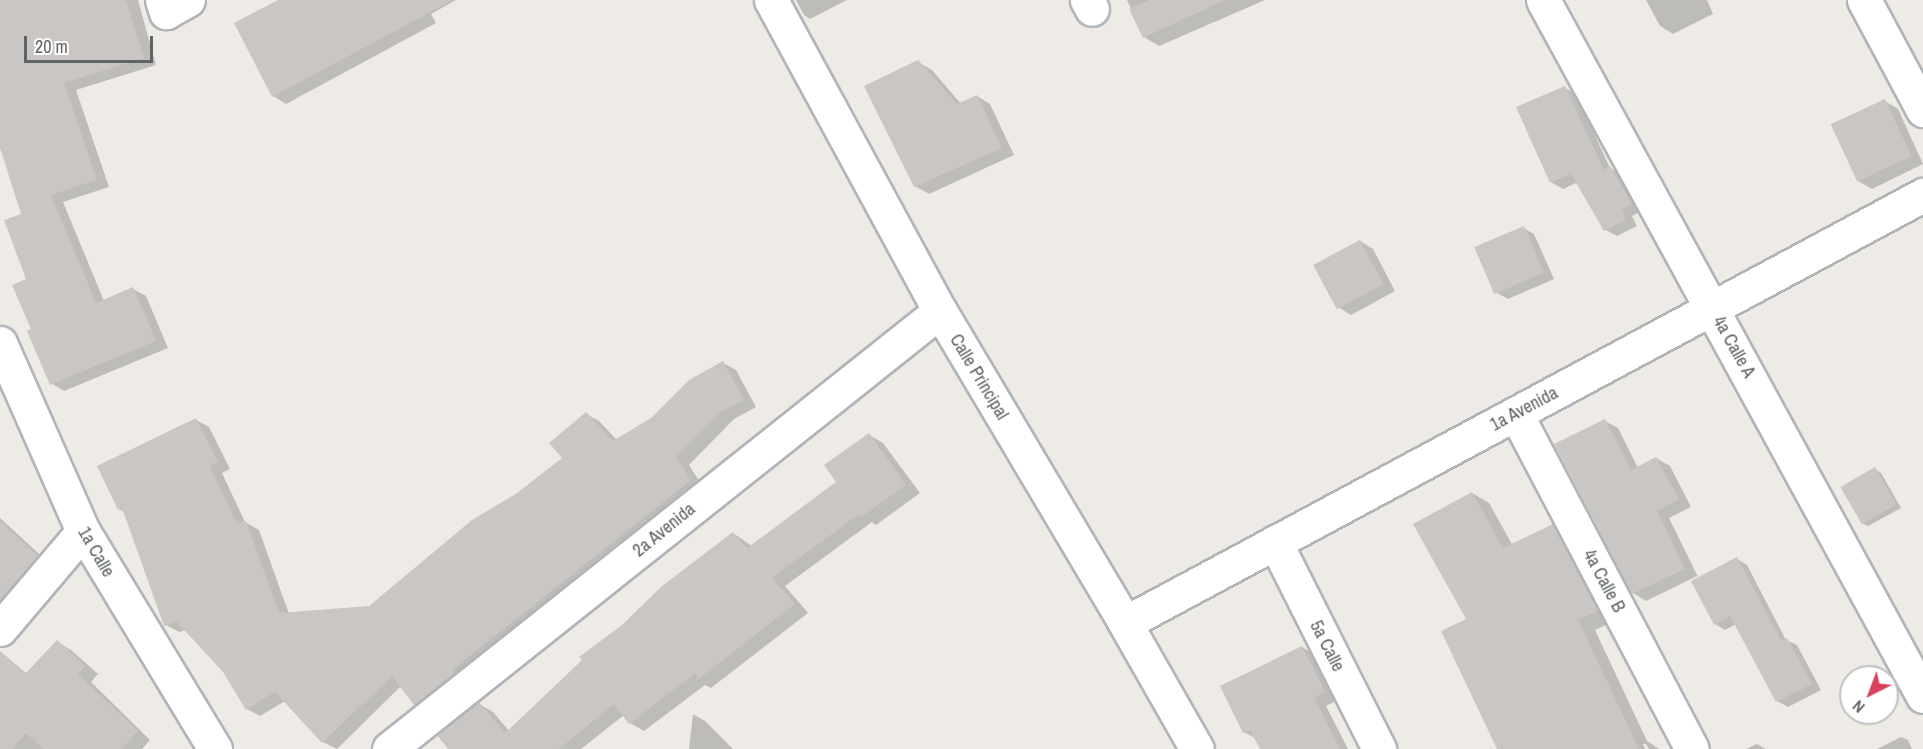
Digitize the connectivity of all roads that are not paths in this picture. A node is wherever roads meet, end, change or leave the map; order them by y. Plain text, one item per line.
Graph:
1 (162, 0) edge
2 (188, 0) edge
3 (771, 0) edge
4 (1543, 0) edge
5 (1864, 0) edge
6 (1923, 110) edge
7 (1923, 195) edge
8 (1713, 308) junction
9 (940, 311) junction
10 (0, 344) edge
11 (1516, 414) junction
12 (83, 531) junction
13 (1275, 542) junction
14 (1125, 622) junction
15 (0, 629) edge
16 (1923, 696) edge
17 (215, 749) edge
18 (389, 749) edge
19 (1197, 749) edge
20 (1379, 749) edge
21 (1692, 749) edge

1 - 2 street
3 - 9 street, Calle Principal
4 - 8 street, 4a Calle A
5 - 6 street
7 - 8 street, 1a Avenida
8 - 11 street, 1a Avenida
8 - 16 street, 4a Calle A
9 - 14 street, Calle Principal
9 - 18 street, 2a Avenida
10 - 12 street, 1a Calle
11 - 13 street, 1a Avenida
11 - 21 street, 4a Calle B
12 - 15 street
12 - 17 street, 1a Calle
13 - 14 street, 1a Avenida
13 - 20 street, 5a Calle
14 - 19 street, Calle Principal

